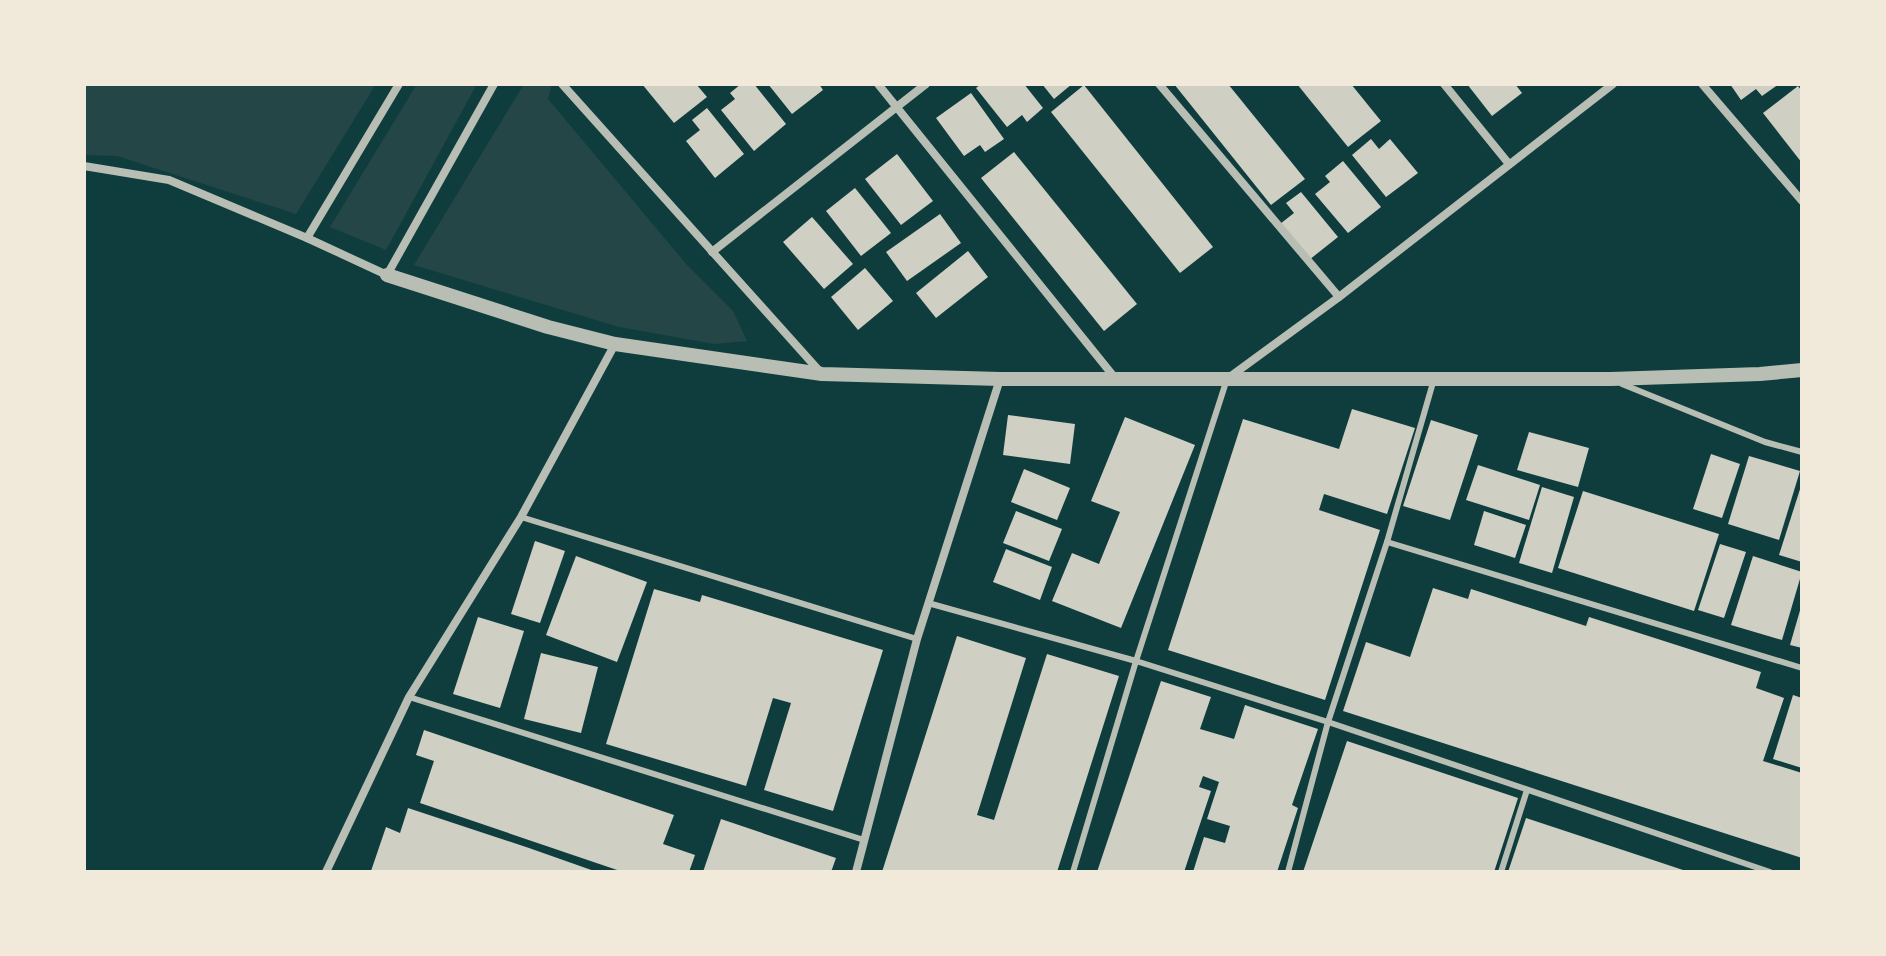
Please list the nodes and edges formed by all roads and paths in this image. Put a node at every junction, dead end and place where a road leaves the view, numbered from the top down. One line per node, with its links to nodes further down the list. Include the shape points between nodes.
1 (399, 84): 14 (street)
2 (494, 84): 16 (street)
3 (562, 84): 15 (street)
4 (878, 84): 10 (street)
5 (926, 84): 10 (street)
6 (1159, 84): 17 (street)
7 (1444, 84): 11 (street)
8 (1613, 84): 11 (street)
9 (1702, 84): 13 (street)
10 (896, 108): 15 (street); 21 (street)
11 (1509, 164): 17 (street)
12 (84, 166): 14 (street, via 169,180)
13 (1802, 201)
14 (307, 238): 16 (street)
15 (712, 252): 20 (street)
16 (387, 275): 18 (street)
17 (1339, 297): 23 (street)
18 (615, 344): 20 (street); 27 (street)
19 (1802, 370): 25 (street)
20 (822, 374): 22 (street)
21 (1115, 378): 22 (street); 23 (street)
22 (1000, 379): 29 (street)
23 (1227, 379): 24 (street); 31 (lane)
24 (1434, 379): 25 (street); 28 (lane)
25 (1611, 379): 26 (lane)
26 (1802, 452)
27 (521, 517): 30 (lane); 33 (street)
28 (1387, 542): 32 (lane); 34 (lane)
29 (928, 603): 30 (street); 31 (lane)
30 (917, 639): 36 (street)
31 (1136, 661): 34 (lane); 39 (lane)
32 (1802, 668)
33 (409, 697): 36 (lane); 37 (street)
34 (1328, 722): 35 (lane); 40 (lane)
35 (1527, 790): 41 (lane); 42 (lane)
36 (864, 840): 38 (street)
37 (326, 872)
38 (856, 872)
39 (1073, 872)
40 (1288, 872)
41 (1501, 872)
42 (1770, 872)

